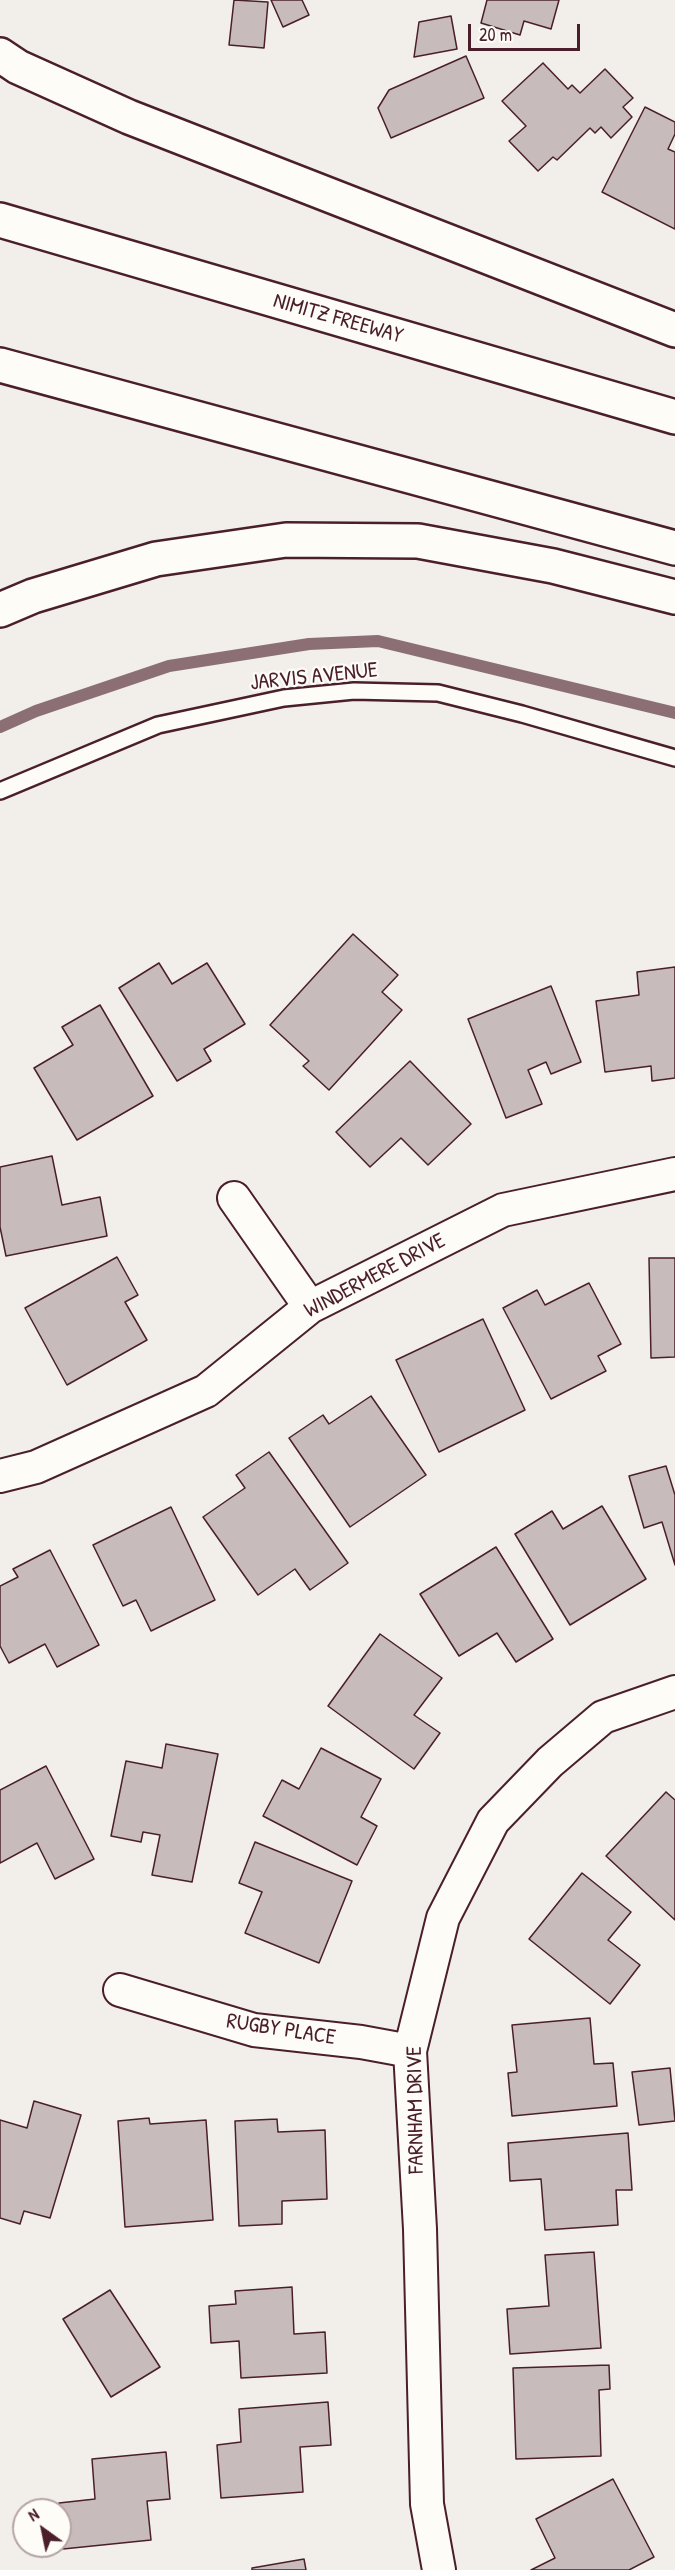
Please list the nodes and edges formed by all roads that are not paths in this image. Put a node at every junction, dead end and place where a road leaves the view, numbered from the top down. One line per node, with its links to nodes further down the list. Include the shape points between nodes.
1 (0, 55): 3 (highway, via 18,67 129,117)
2 (0, 220): 5 (highway, NIMITZ FREEWAY)
3 (675, 330)
4 (0, 365): 6 (highway)
5 (675, 417)
6 (675, 548)
7 (675, 597): 8 (highway, via 553,566 418,542 286,540 156,559 33,596)
8 (0, 610)
9 (675, 758): 10 (lane, JARVIS AVENUE, via 438,693 354,691 284,698 158,725)
10 (0, 791)
11 (675, 1174): 13 (street, WINDERMERE DRIVE, via 503,1210)
12 (234, 1198): 13 (street)
13 (310, 1307): 14 (street, WINDERMERE DRIVE, via 206,1391 36,1467)
14 (0, 1476)
15 (675, 1692): 17 (street, FARNHAM DRIVE, via 603,1717 550,1762 493,1821 443,1918)
16 (120, 1990): 17 (street, RUGBY PLACE, via 254,2030)
17 (410, 2051): 18 (street, FARNHAM DRIVE, via 420,2229 427,2504)
18 (439, 2570)

